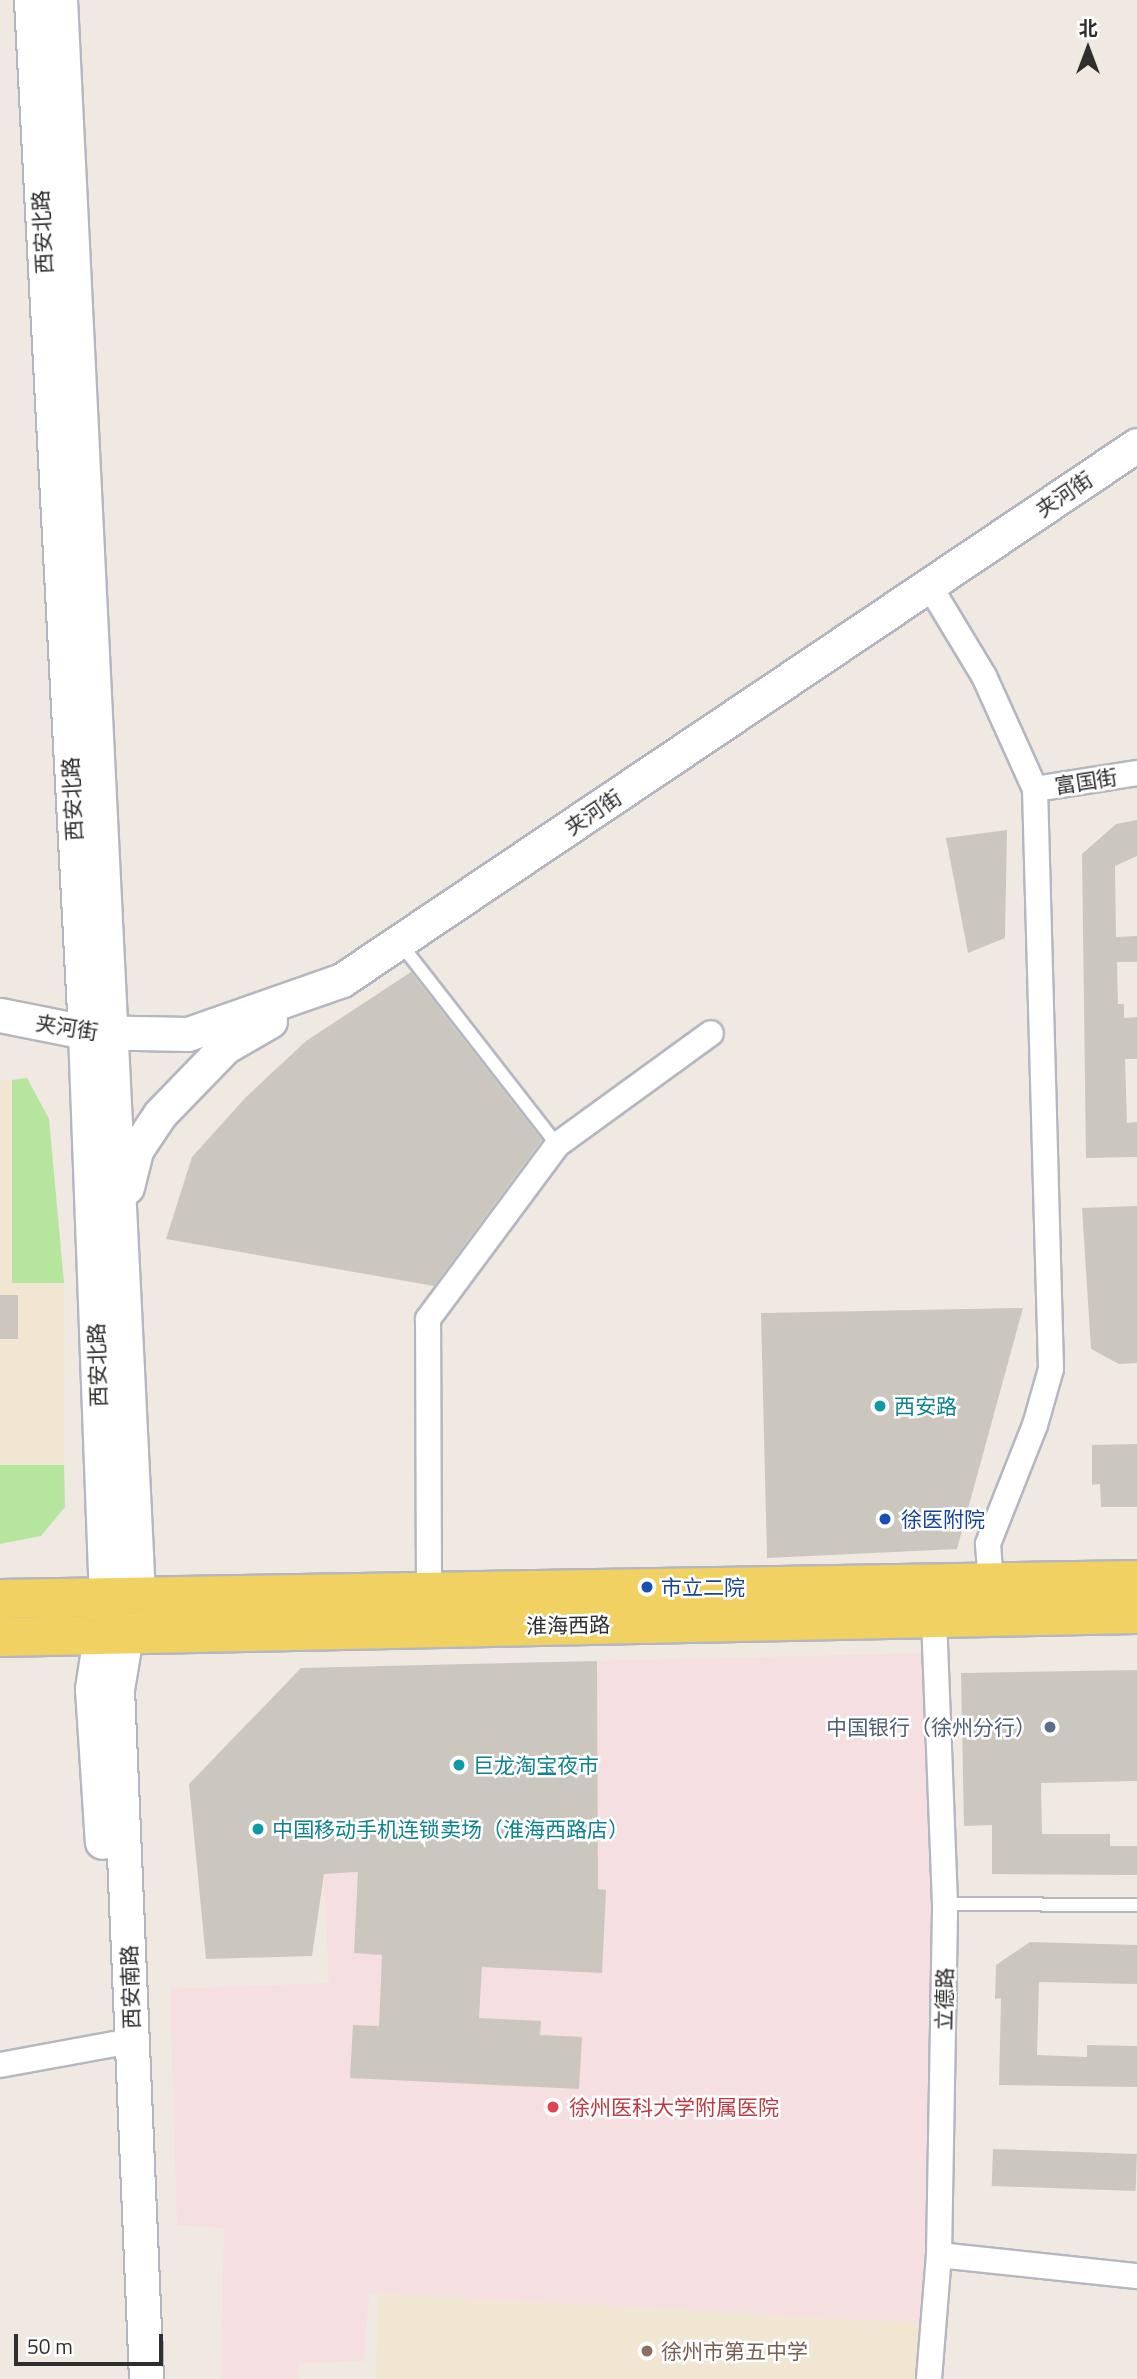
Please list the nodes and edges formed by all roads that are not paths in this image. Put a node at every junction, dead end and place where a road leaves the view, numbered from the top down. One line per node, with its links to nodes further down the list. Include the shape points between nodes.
1 (31, 0): 10 (main road, 西安北路)
2 (60, 0): 10 (main road, 西安北路)
3 (1137, 445): 4 (main road, 夹河街)
4 (929, 585): 6 (street, via 984,676); 7 (main road, 夹河街)
5 (1137, 773): 6 (street, 富国街)
6 (1035, 789): 15 (street, via 1051,1369 1035,1425 988,1544)
7 (400, 942): 8 (main road, 夹河街); 12 (lane)
8 (342, 980): 10 (main road, 夹河街, via 188,1034); 13 (main road, via 225,1047 160,1114 135,1150)
9 (0, 1015): 10 (main road, 夹河街)
10 (98, 1033): 13 (main road, 西安北路); 17 (main road, 西安北路)
11 (711, 1033): 12 (street)
12 (558, 1145): 16 (street, via 428,1318)
13 (120, 1216): 17 (main road, 西安北路)
14 (1137, 1580): 15 (main road, 淮海西路)
15 (991, 1584): 16 (main road, 淮海西路)
16 (429, 1591): 17 (main road, 淮海西路)
17 (122, 1597): 18 (main road, 淮海西路); 21 (main road, 西安南路)
18 (0, 1599)
19 (1137, 1614): 20 (main road, 淮海西路)
20 (934, 1618): 21 (main road, 淮海西路); 23 (street, 立德路)
21 (112, 1635): 22 (main road, 淮海西路); 25 (main road, 西安南路, via 92,1689); 30 (main road, 西安南路)
22 (0, 1637)
23 (946, 1904): 24 (lane); 27 (street, 立德路)
24 (1137, 1905)
25 (114, 2044): 26 (street); 29 (main road, 西安南路)
26 (0, 2064)
27 (939, 2255): 28 (street); 31 (street, 立德路)
28 (1137, 2276)
29 (126, 2379)
30 (146, 2379)
31 (929, 2379)

